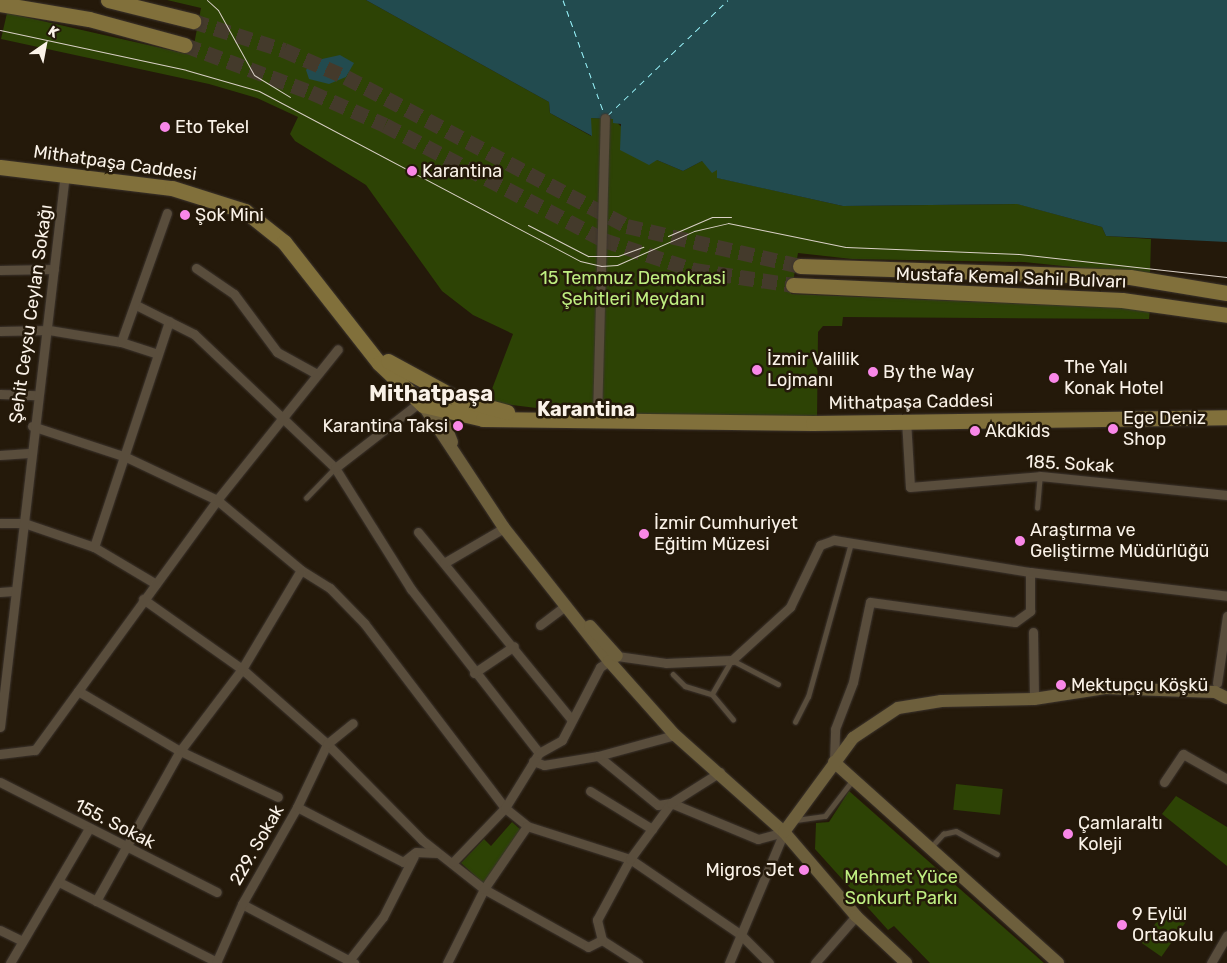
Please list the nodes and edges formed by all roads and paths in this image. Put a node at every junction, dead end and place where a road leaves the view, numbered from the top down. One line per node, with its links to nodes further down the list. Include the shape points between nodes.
1 (108, 0): 3 (main road)
2 (0, 4): 4 (main road, via 89,19)
3 (193, 21)
4 (185, 45)
5 (605, 118): 29 (street)
6 (0, 167): 7 (main road, Mithatpaşa Caddesi)
7 (65, 174): 11 (street, Şehit Ceysu Ceylan Sokağı); 26 (main road, Mithatpaşa Caddesi, via 172,188 225,202 266,225 382,356)
8 (167, 213): 15 (street)
9 (800, 266): 14 (main road, Mustafa Kemal Sahil Bulvarı, via 880,272 1092,274)
10 (196, 268): 23 (street, via 234,294 278,352)
11 (54, 269): 12 (street); 18 (street, Şehit Ceysu Ceylan Sokağı)
12 (0, 270)
13 (793, 285): 16 (main road, Mustafa Kemal Sahil Bulvarı, via 1122,300)
14 (1227, 293)
15 (136, 305): 17 (street); 20 (street)
16 (1227, 315)
17 (169, 321): 22 (street); 28 (street, via 194,334)
18 (49, 330): 19 (street); 20 (street); 25 (street, Şehit Ceysu Ceylan Sokağı)
19 (0, 331)
20 (122, 342): 22 (street)
21 (338, 349): 23 (street)
22 (157, 354): 34 (street)
23 (315, 373): 28 (street)
24 (0, 394): 25 (street)
25 (37, 395): 31 (street, Şehit Ceysu Ceylan Sokağı)
26 (427, 397): 29 (main road, Mithatpaşa Caddesi, via 484,419); 35 (street); 43 (street); 60 (street, via 453,444 509,524)
27 (1227, 417): 30 (main road, Mithatpaşa Caddesi)
28 (281, 418): 35 (street); 39 (street)
29 (597, 419): 30 (main road, Mithatpaşa Caddesi)
30 (906, 420): 36 (street, 185. Sokak, via 910,486)
31 (32, 426): 32 (street, Şehit Ceysu Ceylan Sokağı); 34 (street)
32 (29, 453): 33 (street); 42 (street, Şehit Ceysu Ceylan Sokağı)
33 (0, 455)
34 (126, 458): 39 (street); 46 (street)
35 (335, 468): 38 (lane); 63 (street, via 411,589)
36 (1040, 476): 37 (street, 185. Sokak); 40 (lane)
37 (1227, 494)
38 (306, 498)
39 (217, 500): 48 (street); 50 (street)
40 (1037, 508)
41 (0, 523): 42 (street)
42 (24, 523): 46 (street); 51 (street, Şehit Ceysu Ceylan Sokağı)
43 (504, 528): 47 (street); 55 (street)
44 (418, 532): 47 (street)
45 (851, 543): 49 (street); 61 (street, via 820,545 794,602 769,630); 73 (lane, via 808,698)
46 (94, 547): 50 (street)
47 (444, 563): 59 (street)
48 (301, 570): 62 (street); 93 (street, via 330,588 364,623)
49 (1030, 572): 53 (street); 83 (street, via 1030,611 1014,622 870,602 853,682 835,729)
50 (156, 584): 54 (street)
51 (13, 591): 52 (street); 75 (street, Şehit Ceysu Ceylan Sokağı)
52 (0, 592)
53 (1227, 596)
54 (143, 599): 62 (street); 67 (street)
55 (564, 607): 57 (street); 60 (street)
56 (1227, 616): 65 (street)
57 (540, 625)
58 (1033, 632): 70 (street)
59 (514, 646): 63 (street); 71 (street)
60 (612, 659): 61 (street, via 666,663); 71 (street, via 600,667); 76 (street)
61 (732, 660): 66 (lane); 68 (lane)
62 (242, 669): 77 (street); 78 (street)
63 (474, 673): 79 (street)
64 (673, 674): 68 (lane, via 685,686)
65 (1217, 683)
66 (778, 684)
67 (78, 691): 78 (street); 80 (street, via 35,750)
68 (712, 694): 72 (lane)
69 (1227, 698): 70 (street, via 1215,692 1105,688)
70 (1034, 699): 83 (street, via 941,701 898,708 868,725)
71 (571, 719): 79 (street, via 562,740)
72 (733, 720)
73 (795, 722)
74 (353, 724): 77 (street)
75 (0, 727)
76 (675, 735): 81 (street); 84 (street)
77 (327, 744): 92 (street, 229. Sokak); 99 (street)
78 (180, 751): 90 (street); 100 (street)
79 (539, 753): 82 (street)
80 (0, 754)
81 (598, 756): 82 (street, via 544,765); 91 (street, via 658,805)
82 (533, 761): 93 (street)
83 (834, 762): 86 (street); 94 (street)
84 (720, 772): 91 (street); 98 (street)
85 (1227, 779): 88 (street, via 1183,754)
86 (852, 781): 94 (lane, via 825,816); 101 (street)
87 (0, 782): 97 (street, 155. Sokak)
88 (1164, 782)
89 (590, 791): 96 (street)
90 (278, 797)
91 (671, 803): 96 (street); 98 (street, via 758,839)
92 (297, 807): 102 (street, via 403,862); 110 (street, 229. Sokak)
93 (505, 808): 95 (street); 105 (street)
94 (795, 820): 98 (street)
95 (527, 826): 104 (street); 107 (street)
96 (652, 829): 104 (street)
97 (88, 830): 100 (street, 155. Sokak); 106 (street)
98 (784, 832): 111 (street); 113 (street)
99 (422, 840): 102 (street); 105 (street)
100 (122, 847): 108 (street, 155. Sokak); 109 (street)
101 (929, 850): 103 (lane, via 943,834 956,830); 126 (street)
102 (416, 852): 105 (street, via 432,850); 118 (street, via 383,917)
103 (997, 854)
104 (630, 858): 113 (street); 116 (street, via 597,920)
105 (453, 862): 107 (street)
106 (59, 882): 109 (street); 115 (street)
107 (484, 889): 116 (street, via 588,947); 120 (street)
108 (217, 892)
109 (96, 901): 117 (street)
110 (242, 904): 117 (street, 229. Sokak); 118 (street)
111 (856, 916): 124 (street); 125 (street)
112 (0, 930): 115 (street)
113 (740, 934): 122 (street); 123 (street)
114 (1227, 935): 127 (street)
115 (23, 940): 119 (street)
116 (602, 940): 121 (street)
117 (216, 962)
118 (350, 962)
119 (10, 963)
120 (447, 963)
121 (638, 963)
122 (729, 963)
123 (769, 963)
124 (815, 963)
125 (906, 963)
126 (1058, 963)
127 (1211, 963)

